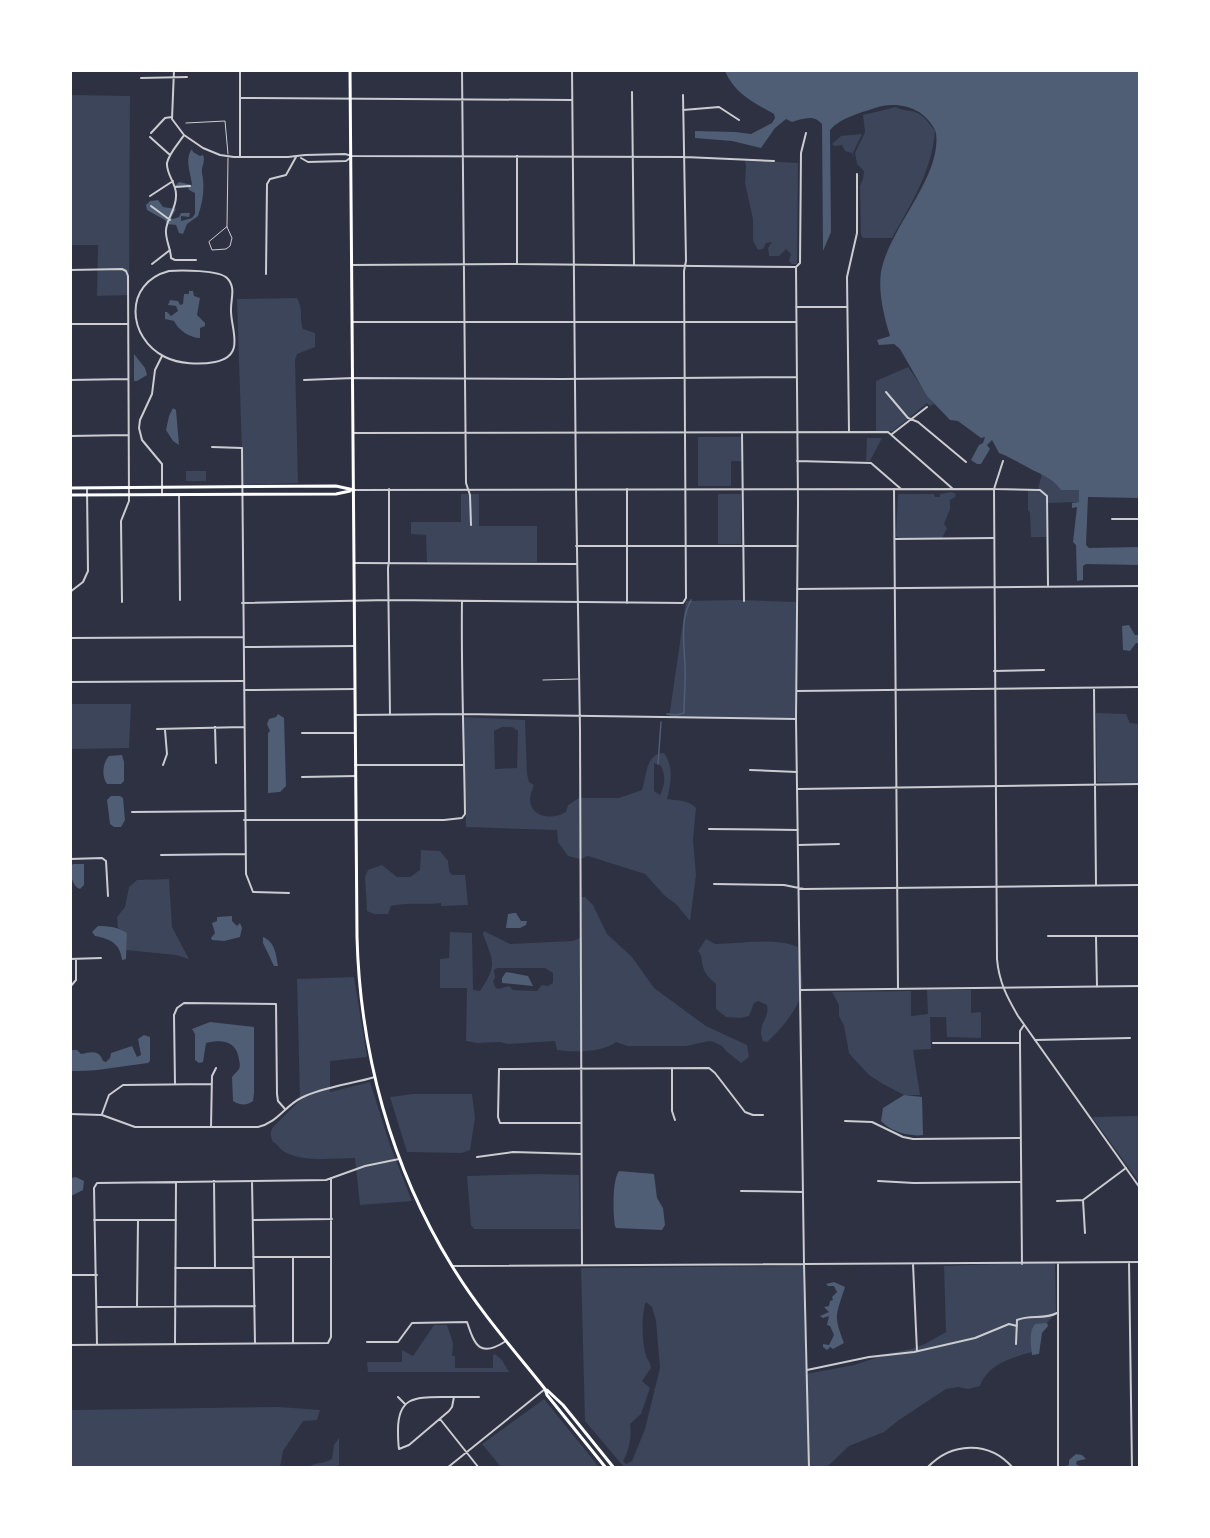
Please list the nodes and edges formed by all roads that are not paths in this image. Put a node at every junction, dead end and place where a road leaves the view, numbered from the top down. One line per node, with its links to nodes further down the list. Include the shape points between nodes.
1 (174, 70): 8 (street)
2 (240, 70): 11 (street)
3 (350, 70): 12 (main road)
4 (462, 70): 13 (street)
5 (572, 70): 14 (street)
6 (187, 77): 8 (street)
7 (141, 78): 8 (street)
8 (174, 78): 16 (street)
9 (632, 92): 29 (street)
10 (683, 95): 15 (street)
11 (240, 98): 12 (street); 27 (street)
12 (351, 99): 13 (street); 22 (main road)
13 (462, 99): 14 (street); 23 (street)
14 (572, 100): 25 (street)
15 (683, 110): 17 (street, via 719,106); 30 (street)
16 (172, 117): 20 (street); 21 (street, via 165,118 150,135)
17 (739, 120)
18 (186, 123): 26 (lane, via 225,121)
19 (806, 133): 49 (street, via 801,153 800,263)
20 (184, 135): 21 (street); 26 (street, via 203,148)
21 (170, 155): 33 (street, via 168,169)
22 (352, 156): 23 (street); 28 (street); 28 (street, via 339,162 308,162); 45 (main road)
23 (463, 156): 24 (street); 43 (street)
24 (517, 156): 25 (street); 44 (street)
25 (573, 156): 29 (street); 46 (street)
26 (228, 157): 27 (street); 39 (lane)
27 (240, 157): 28 (street)
28 (298, 157): 51 (street, via 286,175 270,179 266,185)
29 (633, 157): 30 (street); 47 (street)
30 (685, 157): 31 (street); 48 (street)
31 (774, 161)
32 (857, 174): 52 (street, via 857,232 848,269)
33 (173, 181): 35 (street); 36 (street)
34 (190, 186): 35 (street)
35 (175, 187): 38 (street)
36 (150, 196)
37 (151, 206): 38 (street)
38 (170, 220): 40 (street, via 166,233)
39 (227, 227): 39 (lane, via 209,242 212,250 230,246 232,238)
40 (170, 250): 41 (street, via 175,260); 42 (street)
41 (196, 260)
42 (152, 264)
43 (463, 264): 44 (street); 45 (street); 55 (street)
44 (517, 264): 46 (street)
45 (352, 265): 54 (main road)
46 (574, 265): 47 (street); 56 (street)
47 (634, 266): 48 (street)
48 (685, 266): 49 (street); 57 (street)
49 (796, 267): 53 (street)
50 (70, 270): 60 (street, via 125,270)
51 (266, 274)
52 (848, 307): 53 (street); 73 (street)
53 (796, 308): 58 (street)
54 (352, 322): 55 (street); 64 (main road)
55 (464, 322): 56 (street); 66 (street)
56 (574, 322): 57 (street); 67 (street)
57 (684, 322): 58 (street); 62 (street)
58 (796, 322): 63 (street)
59 (70, 324): 60 (street)
60 (128, 324): 65 (street)
61 (162, 356): 61 (street, via 145,338 137,322 136,302 142,287 155,276 174,271 225,276 233,289 230,310 236,337 232,351 209,363); 91 (street, via 139,428 143,442 162,464)
62 (684, 377): 63 (street); 67 (street); 79 (street)
63 (796, 377): 75 (street)
64 (352, 378): 66 (street); 69 (street); 76 (main road)
65 (128, 379): 68 (street); 81 (street)
66 (464, 379): 67 (street); 77 (street)
67 (575, 379): 78 (street)
68 (70, 380)
69 (304, 380)
70 (886, 392): 72 (street)
71 (927, 407): 72 (street)
72 (912, 418): 80 (street); 86 (street)
73 (849, 432): 75 (street); 80 (street)
74 (742, 433): 75 (street); 79 (street); 97 (street)
75 (797, 433): 84 (street)
76 (353, 434): 77 (street); 103 (main road)
77 (465, 434): 78 (street); 93 (street)
78 (576, 434): 79 (street); 94 (street)
79 (685, 434): 96 (street)
80 (892, 434): 101 (street)
81 (128, 435): 82 (street); 90 (street)
82 (70, 436)
83 (212, 447): 87 (street, via 242,448)
84 (797, 461): 98 (street); 100 (street, via 871,463)
85 (1003, 461): 102 (street)
86 (966, 462)
87 (242, 487): 91 (main road); 103 (main road, via 336,486); 109 (street)
88 (70, 488): 89 (main road)
89 (87, 488): 90 (main road); 105 (street)
90 (128, 488): 91 (main road); 106 (street)
91 (162, 488): 107 (street)
92 (389, 489): 93 (street); 103 (street); 121 (street)
93 (468, 489): 94 (street); 112 (street)
94 (576, 489): 95 (street); 116 (street)
95 (627, 489): 96 (street); 115 (street)
96 (685, 489): 97 (street); 117 (street)
97 (743, 489): 98 (street); 118 (street)
98 (798, 489): 99 (street); 119 (street)
99 (894, 489): 100 (street); 114 (street)
100 (901, 489): 101 (street)
101 (954, 489): 102 (street)
102 (994, 489): 113 (street); 123 (street, via 1040,490 1047,496)
103 (354, 490): 109 (main road, via 336,494); 120 (main road)
104 (70, 495): 105 (main road)
105 (87, 495): 106 (main road); 128 (street, via 88,571 83,582)
106 (129, 495): 107 (main road); 134 (street, via 121,521)
107 (162, 495): 108 (main road)
108 (179, 495): 109 (main road); 129 (street)
109 (242, 495): 136 (street)
110 (1112, 519): 111 (street)
111 (1140, 519)
112 (471, 525)
113 (994, 538): 114 (street); 125 (street)
114 (895, 539): 126 (street)
115 (627, 545): 116 (street); 117 (street); 137 (street)
116 (576, 546): 122 (street)
117 (686, 546): 118 (street); 137 (street, via 683,603)
118 (744, 546): 119 (street); 133 (street)
119 (798, 546): 127 (street)
120 (355, 563): 121 (street); 131 (main road)
121 (388, 564): 122 (street); 130 (street)
122 (577, 564): 135 (street)
123 (1048, 586): 124 (street); 125 (street)
124 (1140, 586)
125 (994, 587): 126 (street); 143 (street)
126 (895, 588): 127 (street); 152 (street)
127 (797, 589): 154 (street)
128 (70, 592)
129 (180, 600)
130 (389, 600): 131 (street); 132 (street); 157 (street)
131 (354, 601): 136 (street); 140 (main road)
132 (462, 601): 135 (street); 155 (street)
133 (744, 601)
134 (122, 602)
135 (577, 602): 137 (street); 144 (street)
136 (242, 603): 139 (street)
137 (627, 604)
138 (70, 638): 139 (street)
139 (243, 638): 141 (street)
140 (355, 646): 141 (street); 151 (main road)
141 (243, 647): 146 (street)
142 (1044, 670): 143 (street)
143 (994, 671): 149 (street)
144 (578, 679): 145 (lane); 158 (street)
145 (543, 680)
146 (243, 681): 147 (street); 153 (street)
147 (70, 682)
148 (1140, 687): 150 (street)
149 (995, 688): 150 (street); 152 (street); 176 (street)
150 (1094, 688): 175 (street)
151 (355, 689): 153 (street); 156 (main road)
152 (896, 689): 154 (street); 177 (street)
153 (243, 690): 161 (street)
154 (797, 691): 159 (street)
155 (462, 714): 157 (street); 158 (street); 169 (street)
156 (355, 715): 157 (street); 164 (main road)
157 (390, 715)
158 (579, 716): 159 (street); 216 (street)
159 (796, 719): 171 (street)
160 (215, 727): 161 (street); 163 (street); 166 (street)
161 (244, 727): 179 (street)
162 (157, 729): 163 (street)
163 (165, 730): 167 (street)
164 (355, 732): 165 (street); 168 (main road)
165 (302, 733)
166 (216, 763)
167 (163, 765)
168 (355, 765): 169 (street); 172 (main road)
169 (464, 765): 181 (street, via 464,816 459,819)
170 (750, 770): 171 (street)
171 (797, 772): 178 (street)
172 (356, 776): 173 (street); 181 (main road)
173 (302, 777)
174 (1140, 784): 175 (street)
175 (1095, 785): 176 (street); 191 (street)
176 (996, 786): 177 (street); 194 (street)
177 (897, 788): 178 (street); 195 (street)
178 (798, 789): 184 (street)
179 (244, 811): 180 (street); 182 (street)
180 (132, 812)
181 (356, 819): 182 (street); 218 (main road, via 358,967)
182 (244, 820): 187 (street)
183 (709, 829): 184 (street)
184 (798, 830): 186 (street)
185 (839, 844): 186 (street)
186 (798, 845): 193 (street)
187 (245, 854): 188 (street); 196 (street, via 246,874 253,892)
188 (161, 855)
189 (70, 859): 197 (street, via 106,861)
190 (714, 884): 193 (street)
191 (1096, 885): 192 (street); 194 (street)
192 (1140, 885)
193 (798, 886): 195 (street); 209 (street)
194 (996, 886): 195 (street); 207 (street, via 997,959)
195 (897, 887): 208 (street)
196 (290, 893)
197 (108, 896)
198 (1047, 936): 199 (street)
199 (1096, 936): 200 (street); 206 (street)
200 (1140, 936)
201 (101, 958): 203 (street)
202 (70, 959): 203 (street)
203 (76, 959): 205 (street, via 76,980)
204 (1140, 986): 206 (street)
205 (70, 987)
206 (1097, 987): 207 (street)
207 (1002, 988): 208 (street); 210 (street)
208 (898, 989): 209 (street)
209 (800, 990): 242 (street)
210 (1024, 1025): 212 (street); 214 (street)
211 (1130, 1038): 212 (street)
212 (1035, 1040): 233 (street)
213 (933, 1043): 214 (street)
214 (1020, 1043): 229 (street)
215 (216, 1068): 220 (street)
216 (581, 1068): 217 (street); 227 (street); 227 (street, via 504,1068 498,1074 500,1123)
217 (672, 1068): 224 (street, via 711,1069 745,1112); 225 (street)
218 (375, 1077): 221 (street, via 303,1097); 232 (main road)
219 (174, 1084): 220 (street); 221 (street, via 174,1015 178,1006 276,1004 277,1094); 223 (street, via 121,1086 107,1098)
220 (211, 1084): 228 (street)
221 (285, 1109): 228 (street, via 263,1126)
222 (70, 1114): 223 (street)
223 (102, 1115): 228 (street, via 135,1127)
224 (763, 1115)
225 (675, 1120)
226 (845, 1121): 229 (street, via 872,1122 913,1139)
227 (581, 1123): 230 (street)
228 (212, 1127)
229 (1020, 1138): 239 (street)
230 (581, 1154): 231 (street, via 513,1152); 260 (street)
231 (477, 1157)
232 (400, 1159): 234 (street); 261 (main road)
233 (1126, 1168): 240 (street); 243 (street)
234 (331, 1178): 237 (street); 245 (street)
235 (878, 1180): 239 (street)
236 (214, 1181): 237 (street); 238 (street); 263 (street)
237 (252, 1181): 249 (street)
238 (176, 1182): 246 (street, via 97,1183); 248 (street)
239 (1022, 1182): 259 (street)
240 (1140, 1188)
241 (741, 1191): 242 (street)
242 (803, 1192): 257 (street)
243 (1083, 1200): 244 (street); 250 (street)
244 (1057, 1201)
245 (332, 1219): 249 (street); 253 (street)
246 (94, 1220): 247 (street); 266 (street)
247 (138, 1220): 248 (street); 268 (street)
248 (177, 1220): 262 (street)
249 (253, 1220): 251 (street)
250 (1085, 1233)
251 (253, 1257): 252 (street); 264 (street)
252 (293, 1257): 253 (street); 275 (street)
253 (331, 1257): 275 (street, via 331,1340)
254 (1129, 1262): 255 (street); 256 (street); 298 (street)
255 (1140, 1262)
256 (1058, 1263): 259 (street); 271 (street)
257 (804, 1264): 258 (street); 260 (street); 282 (street)
258 (914, 1264): 259 (street); 281 (street)
259 (1023, 1264)
260 (582, 1265): 261 (street)
261 (452, 1266): 273 (main road)
262 (175, 1268): 263 (street); 269 (street)
263 (215, 1268): 264 (street)
264 (253, 1268): 270 (street)
265 (70, 1275): 266 (street)
266 (97, 1275): 267 (street)
267 (97, 1306): 268 (street); 280 (street)
268 (137, 1306): 269 (street)
269 (175, 1306): 270 (street); 276 (street)
270 (255, 1306): 277 (street)
271 (1059, 1313): 272 (street, via 1045,1318 1024,1317 1017,1320); 297 (street)
272 (1017, 1326): 278 (street); 281 (street, via 1009,1324 975,1338)
273 (506, 1340): 274 (street, via 495,1348 480,1348 475,1345 467,1322 412,1323 398,1342); 283 (main road)
274 (367, 1342)
275 (293, 1343): 277 (street)
276 (175, 1344): 277 (street); 280 (street)
277 (255, 1344)
278 (1016, 1344)
279 (70, 1345): 280 (street)
280 (97, 1345)
281 (917, 1351): 282 (street)
282 (806, 1370): 294 (street)
283 (545, 1389): 289 (street); 292 (main road); 293 (main road)
284 (398, 1397): 287 (street)
285 (454, 1397): 286 (street); 287 (street, via 418,1397); 288 (street, via 451,1410)
286 (479, 1397)
287 (405, 1404): 288 (street, via 398,1419 399,1449)
288 (440, 1419): 289 (street)
289 (467, 1452): 290 (street); 291 (street)
290 (447, 1467)
291 (479, 1467)
292 (606, 1467)
293 (614, 1467)
294 (809, 1467)
295 (927, 1467): 296 (street, via 950,1450 972,1447 991,1451)
296 (1013, 1467)
297 (1058, 1467)
298 (1132, 1467)

